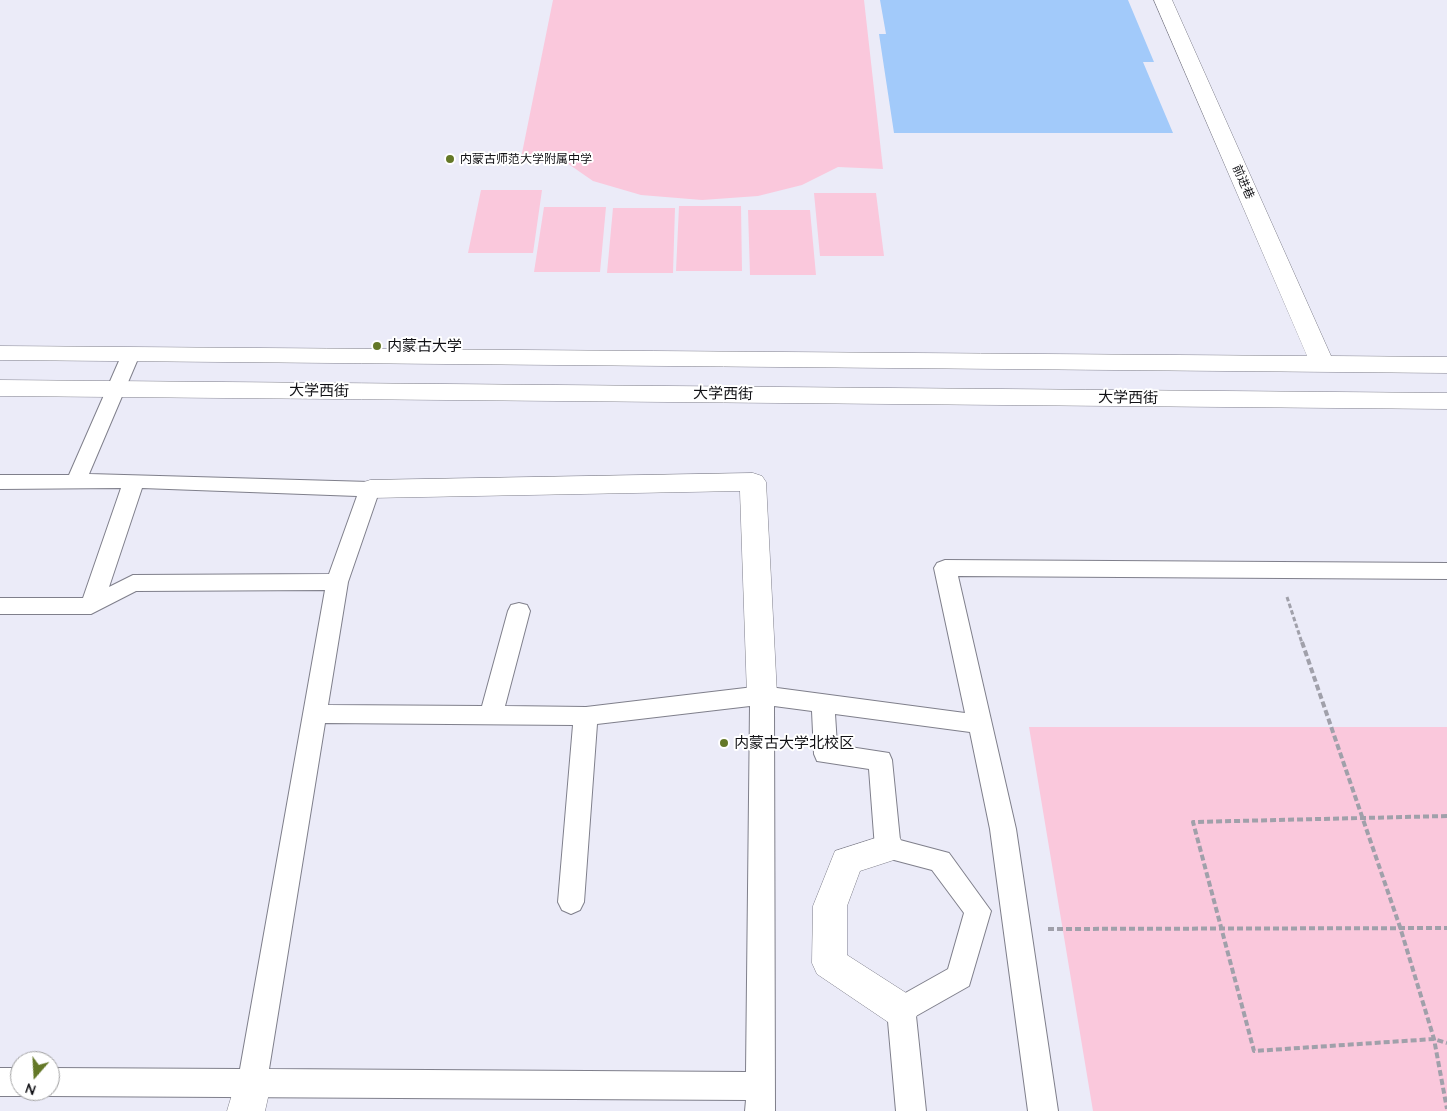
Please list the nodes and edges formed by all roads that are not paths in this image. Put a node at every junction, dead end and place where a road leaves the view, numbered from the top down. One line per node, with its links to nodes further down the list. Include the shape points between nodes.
1 (1163, 0): 4 (main road, 前进巷)
2 (0, 353): 3 (main road)
3 (131, 354): 4 (main road); 7 (lane)
4 (1322, 364): 5 (main road)
5 (1447, 366)
6 (0, 388): 7 (main road, 大学西街)
7 (116, 389): 8 (main road, 大学西街); 9 (lane)
8 (1447, 401)
9 (76, 481): 10 (lane); 11 (lane)
10 (134, 481): 12 (lane); 15 (lane)
11 (0, 483)
12 (370, 489): 14 (lane); 18 (main road, via 753,482)
13 (1447, 571): 23 (lane, via 945,568)
14 (337, 582): 15 (lane, via 133,583); 20 (lane)
15 (91, 606): 16 (lane)
16 (1, 608)
17 (519, 611): 21 (lane)
18 (762, 695): 19 (lane); 22 (lane); 29 (lane)
19 (823, 704): 23 (lane); 24 (lane, via 826,754 880,760)
20 (315, 714): 21 (lane); 28 (lane)
21 (492, 715): 22 (lane)
22 (586, 716): 25 (lane)
23 (980, 724): 31 (lane, via 1003,829)
24 (888, 848): 26 (main road, via 847,861 830,906 829,963); 26 (lane, via 940,861 978,911 959,977)
25 (571, 902)
26 (901, 1010): 30 (lane)
27 (60, 1083): 28 (lane)
28 (249, 1097): 29 (lane)
29 (760, 1098)
30 (912, 1111)
31 (1043, 1111)

